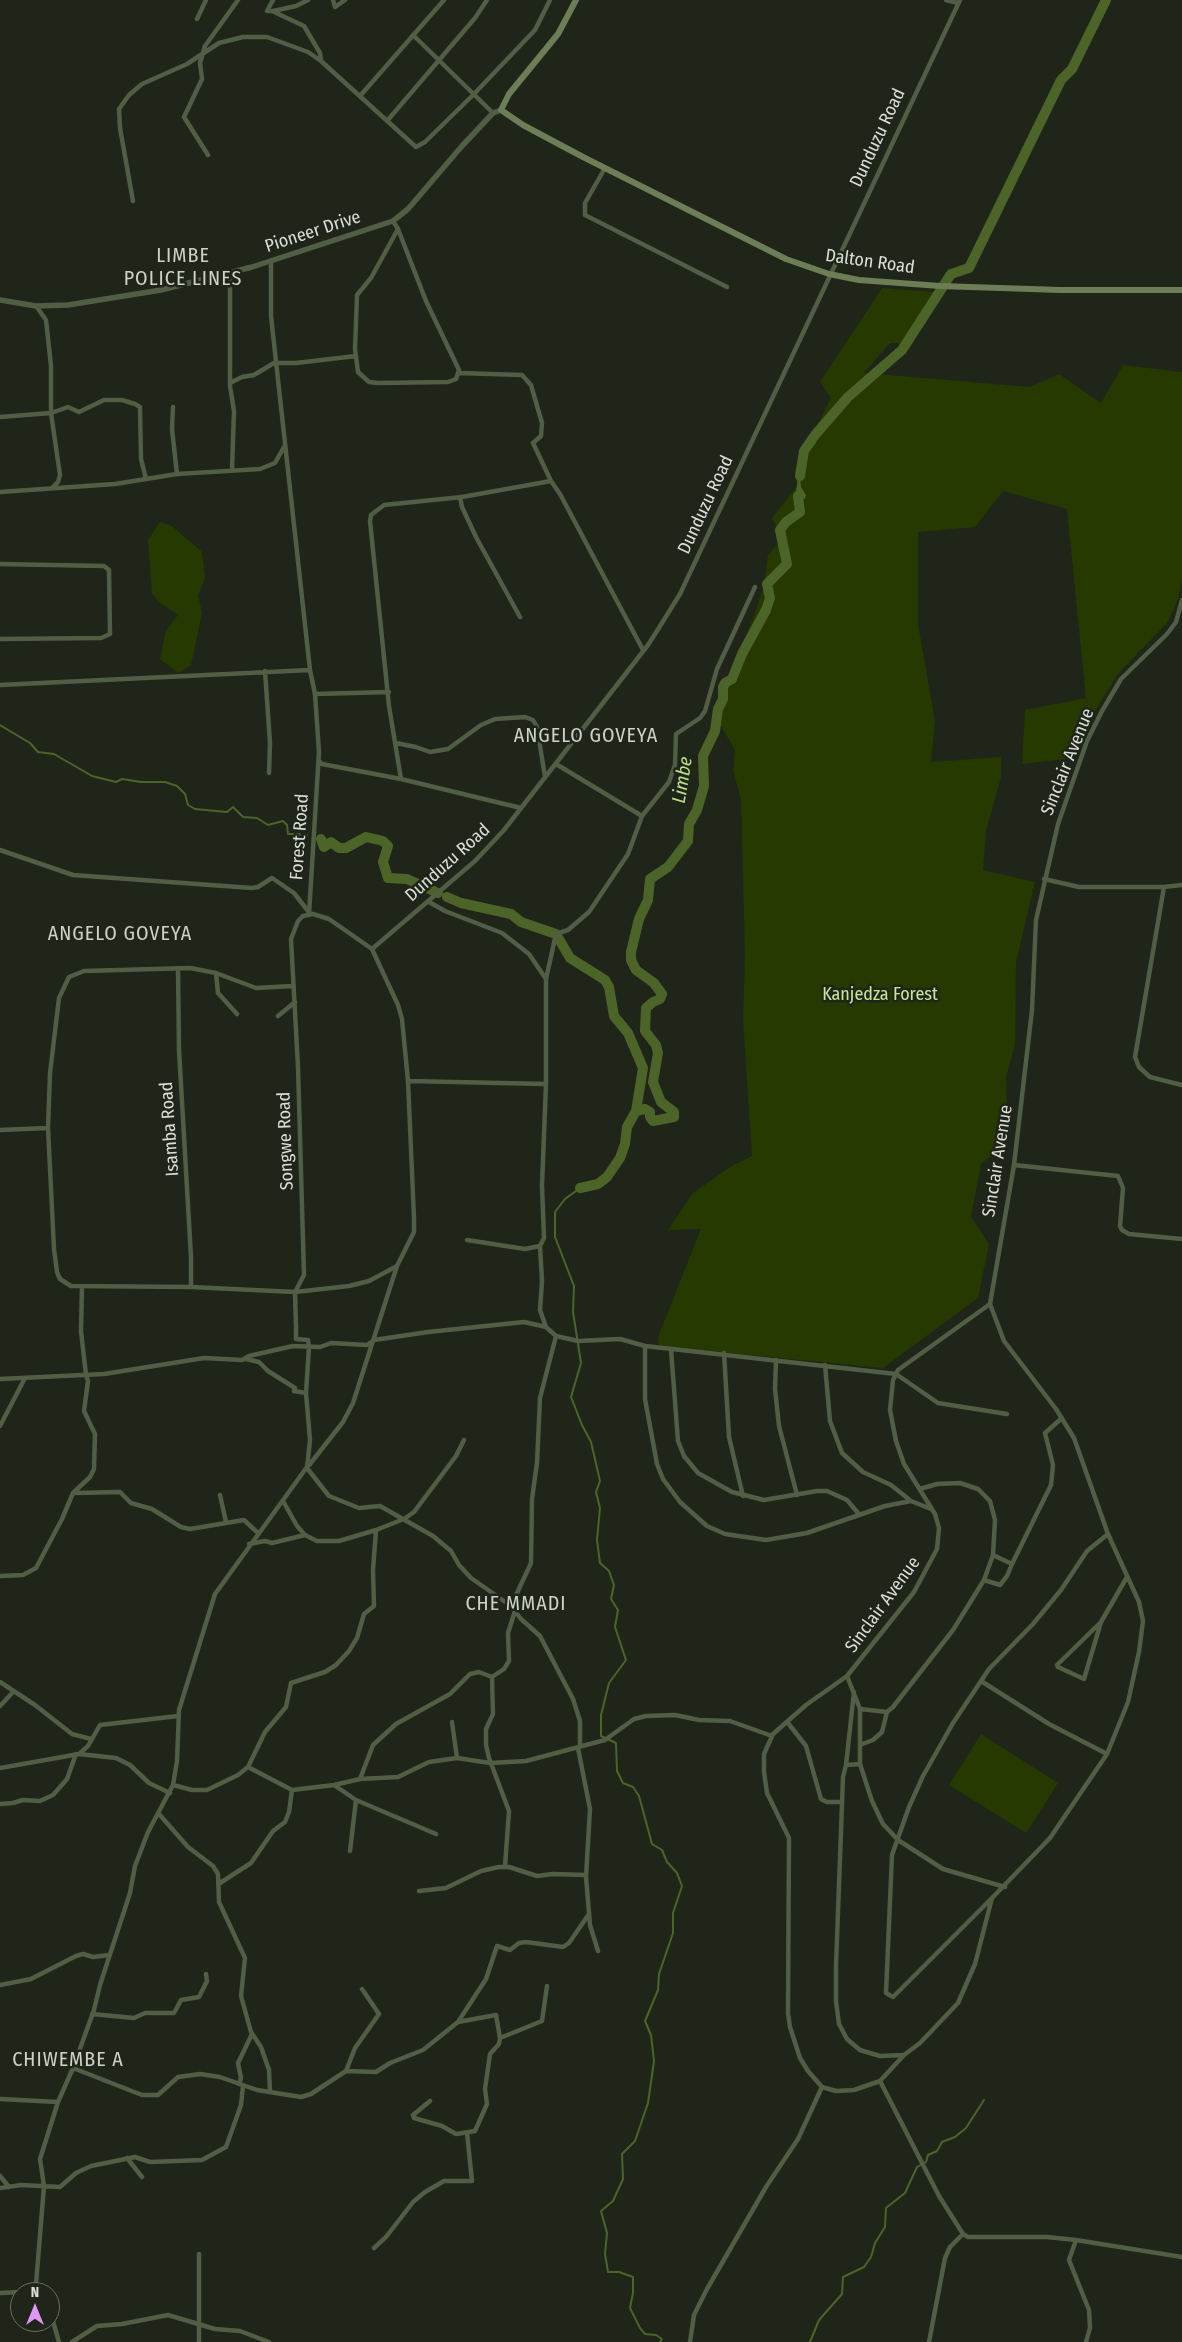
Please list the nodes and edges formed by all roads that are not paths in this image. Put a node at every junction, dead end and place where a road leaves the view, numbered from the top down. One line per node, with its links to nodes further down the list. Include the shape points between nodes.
1 (206, 0): 14 (street)
2 (238, 0): 16 (street)
3 (273, 0): 13 (street, via 267,11)
4 (308, 0): 13 (street)
5 (333, 0): 6 (street, via 335,7)
6 (344, 0)
7 (444, 0): 15 (street)
8 (487, 0): 18 (street)
9 (550, 0): 19 (street, via 535,30)
10 (576, 0): 21 (main road, via 558,34 509,94)
11 (946, 0): 12 (street)
12 (959, 2): 31 (street, Dunduzu Road)
13 (272, 11): 17 (street, via 304,26)
14 (197, 19)
15 (413, 35): 18 (street); 20 (street)
16 (202, 54): 17 (street, via 219,43 242,37 267,37 308,52); 24 (street, via 202,79 184,117); 26 (street, via 188,64 142,84 119,109)
17 (322, 61): 20 (street)
18 (438, 62): 19 (street); 23 (street)
19 (473, 95): 22 (street); 23 (street, via 416,147)
20 (360, 96): 23 (street)
21 (501, 110): 22 (street, Pioneer Drive); 25 (main road, Dalton Road)
22 (493, 113): 27 (street, Pioneer Drive, via 408,209)
23 (387, 121)
24 (208, 154)
25 (605, 168): 31 (main road, Dalton Road, via 786,259); 32 (street, via 585,202 585,216)
26 (133, 201)
27 (393, 221): 28 (street); 29 (street, Pioneer Drive)
28 (398, 229): 36 (street, via 358,295); 38 (street)
29 (271, 261): 30 (street, Pioneer Drive); 37 (street, Forest Road, via 271,316)
30 (230, 272): 35 (street, Pioneer Drive, via 95,302); 39 (street)
31 (829, 274): 33 (main road, Dalton Road, via 859,280 963,288); 56 (street, Dunduzu Road, via 680,594)
32 (727, 287)
33 (1182, 290)
34 (0, 300): 35 (street, Pioneer Drive)
35 (36, 306): 41 (street, via 46,320 51,366)
36 (356, 356): 37 (street); 38 (street, via 358,372 369,382 448,382 456,379)
37 (276, 365): 39 (street, via 274,363 254,375); 43 (street, Forest Road)
38 (459, 373): 47 (street, via 522,374 531,386 542,423 541,436 533,443)
39 (230, 383): 44 (street, via 234,411)
40 (173, 407): 45 (street, via 172,429)
41 (51, 413): 42 (street); 46 (street, via 68,407 80,412 104,400 122,400 139,406 141,459); 48 (street, via 60,475)
42 (0, 417)
43 (285, 446): 44 (street, via 275,463 267,467); 57 (street, Forest Road)
44 (232, 470): 45 (street)
45 (178, 474): 46 (street)
46 (146, 479): 48 (street)
47 (551, 481): 50 (street); 56 (street)
48 (52, 487): 49 (street)
49 (0, 492)
50 (460, 497): 54 (street, via 476,537); 60 (street, via 389,503 371,515 373,566)
51 (0, 564): 55 (street, via 104,566 108,570 110,634 101,638)
52 (754, 587): 69 (street, via 717,669 709,703 700,718 676,734 675,765 669,782)
53 (1182, 600): 71 (street, Sinclair Avenue, via 1172,628 1121,679 1091,734 1058,824)
54 (520, 617)
55 (0, 639)
56 (644, 650): 64 (street, Dunduzu Road)
57 (310, 670): 58 (street); 61 (street, Forest Road)
58 (265, 671): 59 (street); 65 (street, via 270,743)
59 (0, 685)
60 (388, 692): 61 (street); 62 (street)
61 (315, 694): 63 (street, Forest Road)
62 (396, 743): 66 (street, via 430,752 448,749 495,719 525,717 537,726); 67 (street)
63 (319, 761): 67 (street); 75 (street, Forest Road)
64 (556, 764): 66 (street, Dunduzu Road); 69 (street)
65 (268, 773)
66 (545, 777): 68 (street, Dunduzu Road)
67 (401, 779): 68 (street)
68 (521, 808): 74 (street, Dunduzu Road, via 475,861)
69 (642, 816): 79 (street, via 628,854 588,912 568,930 556,934)
70 (0, 850): 75 (street, via 81,876 252,888 272,878 298,897)
71 (1044, 879): 73 (street, via 1079,887); 89 (street, Sinclair Avenue, via 1036,920 1032,1010)
72 (1182, 885): 73 (street)
73 (1164, 887): 86 (street, via 1134,1057 1138,1067 1150,1077)
74 (429, 902): 76 (street, Dunduzu Road); 79 (street, via 502,933 529,954)
75 (309, 914): 76 (street, via 329,919); 80 (street, Songwe Road, via 298,921 291,938)
76 (372, 949): 84 (street, via 402,1019)
77 (178, 968): 78 (street); 87 (street, via 84,971 68,977 59,998 50,1073); 95 (street, Isamba Road)
78 (216, 973): 80 (street, via 256,988); 82 (street, via 218,993)
79 (546, 979): 85 (street)
80 (293, 986): 81 (street, Songwe Road)
81 (295, 1002): 83 (street); 96 (street, Songwe Road, via 304,1275)
82 (237, 1014)
83 (278, 1016)
84 (408, 1081): 85 (street); 93 (street, via 414,1232)
85 (546, 1084): 92 (street, via 542,1186 544,1238)
86 (1182, 1085)
87 (48, 1128): 88 (street); 94 (street, via 57,1272 64,1283)
88 (0, 1130)
89 (1014, 1165): 90 (street, via 1118,1176 1123,1188 1122,1230 1130,1234); 97 (street, Sinclair Avenue)
90 (1182, 1239)
91 (467, 1240): 92 (street, via 525,1249)
92 (540, 1246): 98 (street, via 540,1311)
93 (398, 1266): 96 (street, via 369,1282); 100 (street)
94 (82, 1286): 95 (street); 109 (street, via 81,1331)
95 (191, 1287): 96 (street)
96 (295, 1292): 102 (street, via 296,1339 308,1340)
97 (990, 1304): 108 (street); 114 (street, via 1004,1341)
98 (546, 1327): 99 (street); 100 (street, via 524,1322)
99 (556, 1336): 101 (street, via 578,1341 620,1339); 139 (street, via 540,1398 532,1498 532,1560)
100 (374, 1340): 102 (street, via 367,1345 331,1343); 117 (street, via 343,1422)
101 (645, 1346): 103 (street); 126 (street, via 646,1406 657,1464 663,1479 693,1516 725,1534 766,1540 807,1533)
102 (309, 1347): 105 (street, via 293,1346); 112 (street)
103 (671, 1349): 104 (street); 122 (street, via 677,1435 682,1452 699,1474)
104 (724, 1353): 106 (street); 122 (street, via 730,1437)
105 (242, 1360): 109 (street, via 204,1358); 112 (street, via 259,1362 295,1388 294,1391)
106 (776, 1360): 107 (street); 121 (street, via 779,1426)
107 (825, 1365): 108 (street); 124 (street, via 830,1421 842,1453 865,1474 891,1485)
108 (896, 1374): 113 (street, via 938,1403); 118 (street, Sinclair Avenue, via 890,1397 894,1433 903,1460)
109 (86, 1375): 110 (street); 119 (street, via 84,1411 95,1434 94,1469)
110 (25, 1378): 111 (street); 115 (street)
111 (0, 1380)
112 (306, 1393): 117 (street, via 310,1440)
113 (1007, 1414)
114 (1062, 1418): 131 (street, via 1083,1462); 135 (street, via 1045,1433 1053,1465 1051,1485)
115 (0, 1426)
116 (464, 1440): 127 (street, via 432,1490)
117 (308, 1466): 123 (street); 127 (street, via 329,1496 359,1508 380,1506)
118 (920, 1490): 125 (street, Sinclair Avenue); 134 (street, via 937,1484 960,1483 978,1489 990,1501 996,1520)
119 (73, 1493): 128 (street, via 120,1492 131,1503 152,1508 188,1529); 136 (street, via 36,1568 23,1575)
120 (220, 1495): 128 (street)
121 (797, 1495): 122 (street, via 767,1500); 126 (street, via 826,1491 847,1500)
122 (742, 1496)
123 (283, 1501): 130 (street); 132 (street)
124 (911, 1501): 125 (street); 126 (street)
125 (932, 1509): 142 (street, Sinclair Avenue, via 939,1534 933,1559 909,1598)
126 (858, 1513)
127 (404, 1519): 129 (street); 139 (street, via 438,1540 451,1551 471,1578)
128 (226, 1522): 130 (street, via 246,1521)
129 (376, 1530): 132 (street, via 326,1542); 164 (street, via 374,1606 364,1614 353,1646 325,1672 291,1683 287,1705 265,1732)
130 (258, 1533): 133 (street)
131 (1108, 1534): 137 (street); 144 (street, via 1087,1551 1038,1618 993,1663)
132 (305, 1535): 133 (street, via 272,1543)
133 (249, 1544): 151 (street, via 215,1594)
134 (992, 1555): 135 (street); 138 (street)
135 (1012, 1564): 138 (street, via 1000,1585)
136 (0, 1576)
137 (1127, 1577): 141 (street); 159 (street, via 1139,1602 1142,1633 1128,1702)
138 (984, 1580): 150 (street, via 935,1656)
139 (511, 1606): 140 (street)
140 (515, 1611): 143 (street, via 508,1635 508,1662 500,1674); 157 (street, via 540,1636 572,1699 580,1721)
141 (1102, 1622): 141 (street, via 1057,1665 1058,1667 1084,1679)
142 (847, 1676): 147 (street); 153 (street, Sinclair Avenue, via 806,1705)
143 (492, 1677): 161 (street, via 492,1714 486,1730); 166 (street, via 479,1672 470,1674 452,1693 396,1724 373,1745)
144 (981, 1681): 159 (street, via 1048,1724); 176 (street, via 922,1776)
145 (0, 1682): 146 (street)
146 (14, 1690): 148 (street); 155 (street, via 72,1734)
147 (854, 1692): 149 (street); 163 (street)
148 (0, 1706)
149 (860, 1709): 150 (street); 156 (street)
150 (887, 1712): 156 (street, via 882,1732)
151 (178, 1716): 155 (street, via 102,1724); 167 (street)
152 (452, 1722): 160 (street)
153 (788, 1723): 154 (street, Sinclair Avenue); 172 (street, via 806,1746 821,1799)
154 (772, 1736): 157 (street, via 733,1722 674,1715 635,1718 606,1740); 200 (street, via 764,1758 766,1789 789,1838 788,2020 802,2063)
155 (91, 1740): 158 (street)
156 (860, 1745): 162 (street)
157 (579, 1747): 161 (street, via 526,1761); 179 (street, via 590,1814)
158 (78, 1754): 165 (street); 170 (street, via 122,1760 149,1783); 173 (street, via 67,1780 53,1795 40,1801)
159 (1107, 1754): 181 (street, via 1050,1838)
160 (457, 1758): 161 (street); 166 (street, via 429,1762 398,1777)
161 (490, 1763): 178 (street, via 509,1811)
162 (860, 1764): 163 (street); 176 (street, via 877,1813)
163 (846, 1765): 172 (street)
164 (248, 1767): 167 (street, via 233,1779 207,1790); 169 (street)
165 (0, 1768)
166 (360, 1779): 168 (street)
167 (173, 1785): 170 (street)
168 (334, 1785): 169 (street); 171 (street)
169 (292, 1790): 180 (street, via 285,1822 273,1831 252,1863)
170 (170, 1793): 174 (street)
171 (356, 1800): 175 (street); 177 (street)
172 (841, 1802): 195 (street, via 836,1966 839,2026 847,2039 860,2050 880,2056)
173 (0, 1804)
174 (159, 1814): 180 (street, via 188,1847 213,1866); 186 (street, via 135,1866 130,1893)
175 (436, 1834)
176 (898, 1840): 181 (street, via 947,1871); 183 (street, via 892,1855 889,1900 885,1992 890,1997)
177 (350, 1851)
178 (505, 1866): 179 (street, via 536,1876); 182 (street, via 486,1870 446,1888)
179 (586, 1876): 184 (street)
180 (220, 1883): 193 (street, via 219,1902 245,1958 241,1996)
181 (1005, 1887): 183 (street)
182 (419, 1891)
183 (992, 1898): 195 (street, via 974,1964 958,2003 920,2044)
184 (589, 1914): 185 (street); 192 (street, via 563,1947 526,1942 510,1950 497,1946 486,1979)
185 (598, 1951)
186 (109, 1955): 188 (street, via 94,1957 83,1954 31,1979); 191 (street)
187 (206, 1974): 191 (street, via 207,1981 199,1997 180,2000 174,2013 144,2013 134,2018)
188 (0, 1985)
189 (547, 1986): 194 (street, via 542,2021)
190 (362, 1989): 197 (street, via 379,2014 355,2048)
191 (92, 2014): 196 (street)
192 (458, 2022): 194 (street, via 496,2015); 197 (street, via 424,2049 386,2064 376,2072)
193 (252, 2034): 199 (street, via 238,2064); 201 (street, via 261,2047 269,2070)
194 (500, 2038): 205 (street, via 488,2059 486,2111 475,2131)
195 (904, 2055): 198 (street)
196 (74, 2068): 199 (street, via 142,2095 158,2095 173,2080 184,2075 210,2075); 204 (street)
197 (346, 2071): 201 (street, via 304,2096)
198 (880, 2080): 200 (street, via 849,2092); 212 (street)
199 (241, 2085): 201 (street); 206 (street, via 241,2105 223,2150 198,2161 150,2162 138,2157)
200 (822, 2087): 222 (street, via 798,2139 706,2289 694,2315)
201 (270, 2091)
202 (0, 2099): 204 (street)
203 (430, 2101): 205 (street, via 413,2115 414,2118 456,2134)
204 (58, 2102): 209 (street, via 40,2160)
205 (467, 2133): 214 (street, via 472,2181 444,2181 425,2192)
206 (128, 2158): 208 (street); 209 (street, via 91,2166 76,2173 60,2187)
207 (0, 2176): 210 (street)
208 (142, 2177)
209 (44, 2186): 210 (street); 217 (street)
210 (9, 2187): 211 (street)
211 (0, 2188)
212 (963, 2234): 213 (street, via 968,2237); 223 (street, via 950,2247 945,2258)
213 (1076, 2240): 216 (street); 224 (street, via 1069,2260 1090,2315)
214 (374, 2248)
215 (199, 2254): 218 (street)
216 (1182, 2257)
217 (36, 2282)
218 (200, 2325): 219 (street, via 177,2316 158,2315 97,2326); 220 (street); 221 (street, via 236,2330)
219 (72, 2342)
220 (199, 2342)
221 (269, 2342)
222 (690, 2342)
223 (929, 2342)
224 (1086, 2342)

